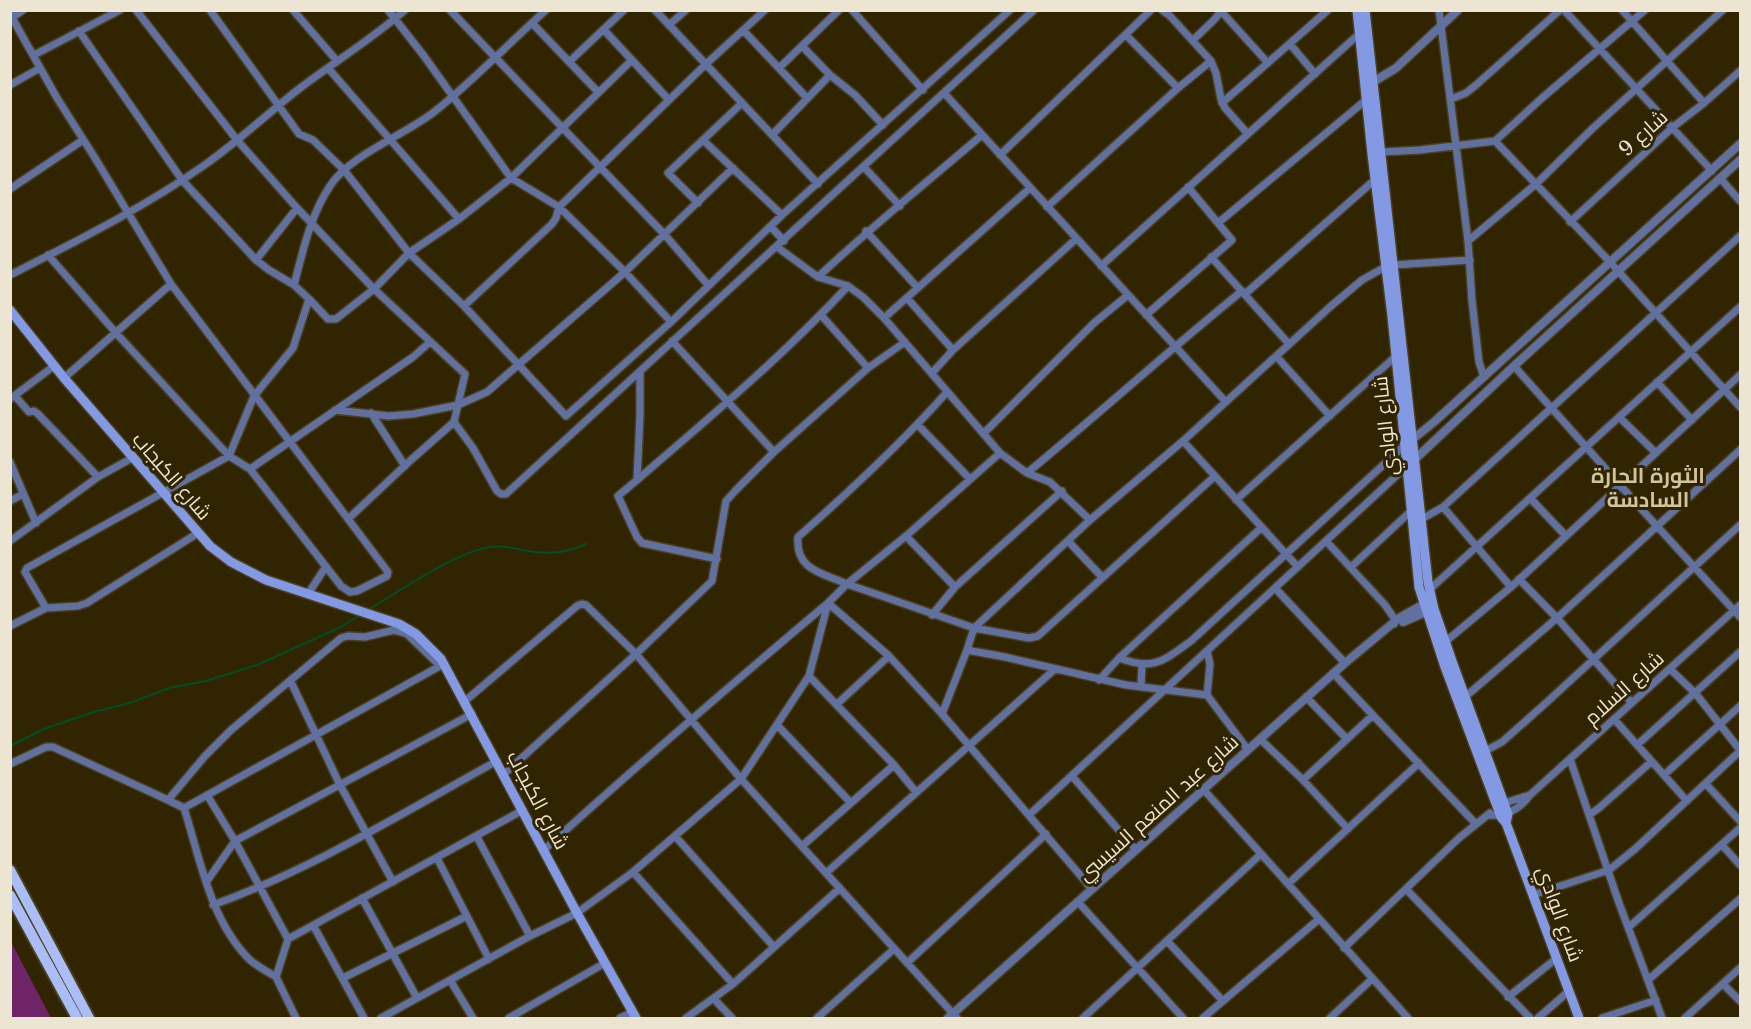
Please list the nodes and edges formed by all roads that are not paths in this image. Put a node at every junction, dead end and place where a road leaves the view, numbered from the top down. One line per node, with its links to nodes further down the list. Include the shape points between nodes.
1 (22, 10): 30 (street)
2 (120, 10): 38 (street)
3 (136, 10): 85 (street)
4 (210, 10): 77 (street)
5 (293, 10): 49 (street)
6 (388, 10): 31 (street)
7 (405, 10): 31 (street)
8 (546, 10): 33 (street)
9 (624, 10): 36 (street)
10 (655, 10): 34 (street)
11 (686, 10): 34 (street)
12 (765, 10): 37 (street)
13 (839, 10): 43 (street)
14 (852, 10): 66 (street)
15 (1010, 10): 60 (street)
16 (1034, 10): 63 (street)
17 (1151, 10): 40 (street)
18 (1162, 10): 41 (street)
19 (1328, 10): 42 (street)
20 (1358, 10): 39 (main road, شارع الوادي)
21 (1365, 10): 61 (main road, شارع الوادي)
22 (1439, 10): 35 (street)
23 (1458, 10): 35 (street)
24 (1562, 10): 44 (street); 71 (street, via 1476,85)
25 (1622, 10): 32 (street)
26 (1645, 10): 32 (street)
27 (1723, 10): 48 (street)
28 (1221, 11): 41 (street); 52 (street)
29 (455, 12): 46 (street)
30 (11, 16): 45 (street)
31 (395, 19): 49 (street); 69 (street)
32 (1633, 22): 44 (street); 48 (street)
33 (532, 23): 46 (street); 51 (street)
34 (669, 25): 53 (street)
35 (1441, 27): 61 (street, via 1389,74); 71 (street)
36 (604, 30): 47 (street); 51 (street)
37 (743, 30): 53 (street); 56 (street)
38 (80, 31): 45 (street); 102 (street)
39 (1359, 34): 58 (street); 73 (main road, شارع الوادي)
40 (1126, 35): 64 (street); 92 (street)
41 (1193, 40): 50 (street)
42 (1290, 44): 52 (street); 58 (street)
43 (802, 46): 56 (street); 59 (street)
44 (1599, 49): 65 (street); 88 (street)
45 (34, 56): 54 (street)
46 (494, 57): 69 (street); 79 (street)
47 (632, 60): 67 (street); 72 (street)
48 (1667, 60): 65 (street); 76 (street)
49 (337, 61): 55 (street)
50 (1211, 61): 64 (street); 75 (street)
51 (569, 62): 67 (street)
52 (1268, 63): 75 (street)
53 (706, 64): 72 (street); 74 (street)
54 (40, 68): 62 (street); 84 (street)
55 (328, 68): 77 (street); 86 (street)
56 (779, 68): 70 (street)
57 (1740, 71): 76 (street, شارع 9)
58 (1315, 74): 81 (street)
59 (830, 75): 70 (street); 78 (street)
60 (938, 76): 63 (street); 66 (street)
61 (1373, 82): 91 (main road, شارع الوادي)
62 (10, 85)
63 (950, 87): 68 (street)
64 (1178, 88): 112 (street)
65 (1636, 89): 80 (street); 104 (street)
66 (923, 90): 78 (street)
67 (598, 92): 79 (street)
68 (945, 94): 83 (street); 95 (street)
69 (452, 96): 86 (street, via 418,124); 99 (street)
70 (807, 98): 82 (street)
71 (1451, 99): 90 (street)
72 (669, 100): 94 (street)
73 (1366, 100): 101 (main road, شارع الوادي); 119 (street)
74 (742, 103): 82 (street); 87 (street)
75 (1222, 103): 81 (street)
76 (1704, 103): 80 (street, شارع 9)
77 (279, 105): 85 (street); 97 (street, via 299,134 313,140)
78 (883, 125): 103 (street)
79 (561, 127): 94 (street); 99 (street)
80 (1673, 127): 98 (street); 117 (street, شارع 9)
81 (1248, 134): 105 (street)
82 (772, 135): 103 (street)
83 (982, 135): 92 (street); 110 (street)
84 (83, 140): 107 (street); 114 (street)
85 (237, 140): 102 (street); 113 (street)
86 (390, 140): 97 (street); 116 (street)
87 (704, 141): 96 (street); 109 (street, via 669,173)
88 (1495, 141): 90 (street); 104 (street)
89 (1740, 144): 98 (street)
90 (1457, 146): 91 (street); 126 (street)
91 (1381, 152): 101 (main road, شارع الوادي)
92 (1000, 155): 106 (street)
93 (1740, 159): 100 (street)
94 (599, 167): 111 (street); 122 (street)
95 (864, 167): 110 (street); 125 (street)
96 (733, 168): 109 (street); 115 (street)
97 (344, 170): 118 (street, via 330,185); 128 (street)
98 (1712, 171): 133 (street)
99 (511, 178): 111 (street); 116 (street)
100 (1720, 178): 108 (street); 136 (street)
101 (1379, 179): 135 (main road, شارع الوادي); 146 (street)
102 (182, 180): 114 (street); 131 (street)
103 (818, 184): 115 (street)
104 (1536, 184): 117 (street); 126 (street)
105 (1188, 187): 119 (street); 134 (street)
106 (1030, 188): 112 (street); 144 (street)
107 (10, 189)
108 (1740, 201)
109 (698, 204): 122 (street)
110 (900, 206): 121 (street)
111 (559, 207): 137 (street); 150 (street, via 552,224)
112 (1047, 207): 123 (street)
113 (297, 208): 118 (street); 131 (street)
114 (126, 213): 129 (street); 140 (street)
115 (782, 215): 120 (street)
116 (459, 219): 128 (street)
117 (1570, 222): 133 (street)
118 (310, 223): 141 (street); 145 (street)
119 (1218, 223): 130 (street, via 1232,240)
120 (771, 227): 125 (street); 142 (street)
121 (866, 231): 139 (street); 144 (street)
122 (665, 236): 137 (street); 142 (street)
123 (1076, 239): 134 (street); 164 (street)
124 (1739, 240): 153 (street)
125 (784, 241): 127 (street)
126 (1468, 241): 132 (street)
127 (777, 247): 139 (street); 159 (street)
128 (410, 253): 145 (street); 150 (street)
129 (48, 255): 138 (street); 158 (street)
130 (1211, 257): 146 (street); 155 (street)
131 (256, 260): 141 (street)
132 (1470, 260): 135 (street); 175 (street, via 1479,362)
133 (1610, 262): 136 (street); 175 (street)
134 (1101, 266): 147 (street)
135 (1389, 266): 162 (street, via 1362,280); 167 (main road, شارع الوادي); 197 (main road, شارع الوادي)
136 (1618, 271): 153 (street); 170 (street)
137 (625, 272): 157 (street); 169 (street)
138 (10, 274)
139 (818, 277): 143 (street)
140 (171, 284): 158 (street); 180 (street)
141 (294, 285): 149 (street)
142 (708, 285): 157 (street)
143 (848, 286): 154 (street); 156 (street)
144 (918, 288): 148 (street)
145 (374, 289): 149 (street, via 332,320); 160 (street)
146 (1244, 292): 162 (street); 163 (street)
147 (1128, 295): 155 (street); 194 (street, via 1094,323)
148 (907, 298): 156 (street); 164 (street)
149 (309, 299): 180 (street, via 293,348)
150 (464, 306): 169 (street)
151 (1740, 307): 165 (street)
152 (10, 310): 168 (main road, شارع الكبجاب)
153 (1656, 312): 165 (street); 186 (street)
154 (821, 315): 171 (street); 182 (street)
155 (1146, 315): 163 (street)
156 (884, 318): 161 (street)
157 (671, 322): 169 (street, via 566,416)
158 (116, 333): 176 (street); 203 (street)
159 (672, 341): 172 (street); 182 (street)
160 (430, 342): 184 (street, via 465,374); 187 (street)
161 (905, 342): 171 (street); 173 (street)
162 (1289, 344): 166 (street)
163 (1174, 345): 183 (street); 209 (street)
164 (953, 350): 173 (street)
165 (1690, 351): 177 (street); 178 (street)
166 (1276, 356): 183 (street); 189 (street)
167 (1396, 356): 189 (street); 197 (main road, شارع الوادي)
168 (54, 366): 176 (main road, شارع الكبجاب); 181 (street)
169 (518, 366): 184 (street, via 487,392)
170 (1514, 366): 186 (street); 206 (street)
171 (868, 368): 200 (street)
172 (640, 372): 192 (street, via 506,494 497,491); 213 (street)
173 (932, 373): 179 (street)
174 (1740, 375): 178 (street)
175 (1484, 377): 197 (street)
176 (63, 378): 204 (main road, شارع الكبجاب)
177 (1657, 382): 190 (street); 191 (street)
178 (1725, 389): 185 (street); 191 (street)
179 (947, 392): 193 (street); 194 (street)
180 (254, 396): 196 (street); 203 (street)
181 (13, 397): 211 (street, via 29,412 34,411)
182 (729, 400): 200 (street); 213 (street)
183 (1225, 401): 195 (street)
184 (458, 405): 188 (street, via 389,416); 192 (street)
185 (1740, 406)
186 (1550, 408): 198 (street); 221 (street)
187 (335, 410): 188 (street); 196 (street)
188 (371, 413): 207 (street)
189 (1330, 416): 219 (street)
190 (1619, 417): 198 (street); 202 (street)
191 (1692, 420): 202 (street)
192 (454, 422): 207 (street)
193 (918, 425): 212 (street); 245 (street, via 798,537 800,560)
194 (984, 433): 201 (street)
195 (1183, 441): 210 (street); 224 (street)
196 (289, 442): 208 (street); 223 (street)
197 (1408, 443): 206 (main road, شارع الوادي); 237 (street)
198 (1587, 447): 214 (street); 218 (street)
199 (1740, 450): 227 (street)
200 (774, 452): 238 (street, via 726,501)
201 (1000, 453): 209 (street); 212 (street)
202 (1656, 453): 214 (street)
203 (229, 456): 208 (street); 216 (street)
204 (132, 458): 211 (street); 216 (main road, شارع الكبجاب)
205 (10, 462): 217 (street)
206 (1410, 463): 222 (main road, شارع الوادي); 225 (main road, شارع الوادي); 235 (street)
207 (405, 466): 223 (street)
208 (250, 469): 242 (street)
209 (1028, 473): 215 (street)
210 (1215, 476): 219 (street); 243 (street)
211 (98, 477): 226 (street)
212 (970, 479): 231 (street)
213 (637, 480): 238 (street, via 618,496 638,541)
214 (1621, 485): 227 (street); 232 (street)
215 (1062, 491): 224 (street); 247 (street)
216 (163, 493): 230 (main road, شارع الكبجاب); 254 (street, via 27,568 26,577)
217 (23, 494): 220 (street); 226 (street)
218 (1531, 499): 232 (street); 236 (street)
219 (1236, 500): 229 (street)
220 (10, 501)
221 (1443, 507): 225 (street); 236 (street)
222 (1411, 511): 241 (street); 255 (main road, شارع الوادي)
223 (348, 519): 242 (street, via 388,574 350,592)
224 (1090, 520): 234 (street)
225 (1420, 520): 249 (main road, شارع الوادي)
226 (36, 523): 233 (street)
227 (1658, 525): 239 (street); 259 (street)
228 (1740, 525): 239 (street)
229 (1261, 528): 237 (street); 269 (street)
230 (198, 533): 250 (main road, شارع الكبجاب, via 249,572); 254 (street, via 87,603)
231 (906, 536): 245 (street); 247 (street)
232 (1565, 536): 244 (street)
233 (10, 541)
234 (1068, 541): 243 (street); 262 (street)
235 (1326, 541): 240 (street); 241 (street)
236 (1476, 548): 246 (street); 249 (street)
237 (1287, 554): 240 (street); 251 (street)
238 (717, 560): 267 (street, via 712,581)
239 (1695, 566): 253 (street); 270 (street)
240 (1298, 567): 248 (street)
241 (1351, 567): 260 (street, via 1385,605)
242 (325, 568): 250 (street)
243 (1102, 577): 262 (street, via 1038,636 1029,638)
244 (1519, 579): 246 (street); 259 (street)
245 (847, 584): 252 (street); 257 (street)
246 (1511, 586): 263 (street)
247 (955, 587): 257 (street)
248 (1275, 588): 256 (street); 271 (street)
249 (1429, 590): 263 (main road, شارع الوادي)
250 (308, 594): 273 (main road, شارع الكبجاب, via 387,620 416,634)
251 (1237, 601): 256 (street); 272 (street, via 1167,658)
252 (828, 603): 268 (street); 277 (street); 294 (street)
253 (1737, 607): 258 (street); 275 (street, شارع السلام)
254 (46, 608): 261 (street)
255 (1425, 608): 260 (street, شارع عبد المنعم السيسي, via 1407,613); 325 (main road, شارع الوادي)
256 (1248, 613): 265 (street)
257 (932, 615): 262 (street)
258 (1740, 616)
259 (1557, 618): 270 (street); 285 (street)
260 (1394, 624): 271 (street, شارع عبد المنعم السيسي)
261 (10, 626)
262 (974, 628): 264 (street)
263 (1445, 642): 285 (main road, شارع الوادي)
264 (967, 650): 274 (street); 291 (street)
265 (1207, 651): 281 (street); 283 (street)
266 (1740, 652): 282 (street)
267 (636, 654): 286 (street, via 582,604); 294 (street); 311 (street)
268 (889, 656): 288 (street); 291 (street)
269 (1119, 658): 272 (street); 278 (street)
270 (1592, 660): 287 (street); 304 (street, via 1508,737)
271 (1345, 663): 276 (street, شارع عبد المنعم السيسي)
272 (1142, 664): 280 (street)
273 (443, 666): 279 (street, via 407,634 394,630 341,638); 286 (main road, شارع الكبجاب); 297 (street)
274 (1055, 669): 278 (street); 300 (street)
275 (1670, 669): 282 (street); 287 (street, شارع السلام)
276 (1334, 673): 284 (street, شارع عبد المنعم السيسي); 292 (street)
277 (809, 676): 288 (street); 296 (street)
278 (1099, 680): 280 (street)
279 (291, 682): 297 (street); 322 (street, via 231,730)
280 (1141, 687): 281 (street)
281 (1164, 690): 283 (street); 313 (street)
282 (1696, 694): 295 (street); 301 (street)
283 (1207, 695): 302 (street)
284 (1306, 697): 298 (street); 299 (street, شارع عبد المنعم السيسي)
285 (1465, 697): 304 (main road, شارع الوادي)
286 (465, 701): 290 (main road, شارع الكبجاب)
287 (1632, 703): 293 (street, شارع السلام)
288 (837, 704): 310 (street)
289 (1740, 706): 295 (street)
290 (472, 714): 306 (main road, شارع الكبجاب); 317 (street)
291 (942, 714): 300 (street)
292 (1373, 715): 298 (street); 308 (street)
293 (1614, 719): 301 (street); 305 (street, شارع السلام)
294 (691, 721): 314 (street); 343 (street)
295 (1720, 724): 303 (street); 312 (street)
296 (778, 726): 314 (street); 324 (street)
297 (315, 734): 317 (street); 320 (street)
298 (1346, 738): 315 (street)
299 (1260, 739): 302 (street, شارع عبد المنعم السيسي); 315 (street)
300 (970, 745): 319 (street); 328 (street)
301 (1637, 746): 307 (street)
302 (1248, 750): 318 (street, شارع عبد المنعم السيسي)
303 (1740, 750): 316 (street)
304 (1485, 751): 325 (main road, شارع الوادي)
305 (1570, 759): 321 (street, شارع السلام); 330 (street)
306 (497, 762): 311 (main road, شارع الكبجاب); 336 (street)
307 (1651, 762): 312 (street); 330 (street)
308 (1419, 763): 333 (street); 335 (street)
309 (10, 764): 322 (street, via 52,747)
310 (894, 765): 319 (street); 324 (street)
311 (504, 774): 327 (main road, شارع الكبجاب)
312 (1664, 775): 323 (street)
313 (1072, 776): 328 (street); 344 (street)
314 (741, 779): 338 (street); 342 (street)
315 (1303, 780): 335 (street)
316 (1706, 784): 323 (street); 332 (street)
317 (340, 785): 336 (street); 340 (street)
318 (1203, 789): 344 (street, شارع عبد المنعم السيسي); 345 (street)
319 (916, 792): 351 (street)
320 (207, 795): 326 (street); 340 (street)
321 (1530, 795): 325 (street, شارع السلام); 331 (street, شارع السلام)
322 (168, 801): 326 (street)
323 (1687, 801): 349 (street)
324 (851, 803): 342 (street)
325 (1501, 805): 329 (street); 331 (main road, شارع الوادي)
326 (184, 808): 352 (street)
327 (523, 810): 339 (street); 343 (main road, شارع الكبجاب)
328 (1029, 815): 337 (street)
329 (1488, 815): 331 (street); 333 (street)
330 (1589, 815): 349 (street)
331 (1505, 818): 360 (main road, شارع الوادي)
332 (1740, 821)
333 (1476, 824): 358 (street)
334 (1740, 828): 341 (street)
335 (1348, 829): 354 (street)
336 (367, 833): 353 (street); 355 (street)
337 (1046, 834): 357 (street); 380 (street)
338 (675, 836): 350 (street); 373 (street)
339 (477, 837): 346 (street); 370 (street)
340 (235, 841): 352 (street); 355 (street)
341 (1722, 845): 347 (street); 369 (street)
342 (802, 846): 351 (street)
343 (544, 850): 365 (main road, شارع الكبجاب)
344 (1136, 850): 357 (street, شارع عبد المنعم السيسي)
345 (1261, 854): 354 (street); 372 (street)
346 (437, 858): 353 (street); 366 (street)
347 (1740, 865)
348 (10, 870): 385 (main road)
349 (1609, 870): 360 (street); 369 (street)
350 (633, 872): 365 (street); 389 (street)
351 (826, 873): 356 (street)
352 (207, 881): 364 (street)
353 (393, 882): 361 (street)
354 (1288, 884): 367 (street)
355 (260, 888): 364 (street); 371 (street)
356 (840, 888): 373 (street); 375 (street)
357 (1092, 889): 363 (street, شارع عبد المنعم السيسي)
358 (1406, 889): 374 (street); 392 (street)
359 (10, 895): 385 (main road)
360 (1533, 895): 377 (main road, شارع الوادي)
361 (363, 898): 368 (street); 376 (street)
362 (1740, 899): 388 (street)
363 (1078, 902): 382 (street); 399 (street, شارع عبد المنعم السيسي)
364 (213, 905): 383 (street, via 249,960)
365 (577, 913): 370 (street); 379 (main road, شارع الكبجاب)
366 (467, 916): 376 (street); 378 (street)
367 (1319, 919): 374 (street); 396 (street)
368 (313, 925): 371 (street); 384 (street)
369 (1629, 927): 388 (street)
370 (530, 936): 378 (street)
371 (288, 939): 383 (street)
372 (1167, 941): 382 (street); 396 (street)
373 (774, 947): 389 (street)
374 (1344, 948): 386 (street)
375 (894, 949): 380 (street); 410 (street)
376 (393, 953): 384 (street); 393 (street)
377 (1557, 958): 391 (main road, شارع الوادي); 392 (street)
378 (489, 959): 387 (street)
379 (604, 963): 398 (main road, شارع الكبجاب); 406 (street)
380 (907, 963): 399 (street)
381 (1740, 968): 390 (street)
382 (1137, 969): 411 (street); 412 (street)
383 (276, 977): 402 (street)
384 (343, 978): 403 (street)
385 (63, 979): 400 (main road); 401 (main road)
386 (1372, 979): 414 (street); 415 (street)
387 (450, 980): 393 (street); 405 (street)
388 (1648, 980): 395 (street)
389 (733, 984): 394 (street)
390 (1723, 984): 397 (street); 421 (street)
391 (1569, 991): 417 (street); 418 (main road, شارع الوادي)
392 (1508, 997): 416 (street)
393 (417, 998): 404 (street)
394 (714, 999): 408 (street); 409 (street)
395 (1656, 1000): 419 (street); 420 (street)
396 (1223, 1001): 413 (street)
397 (1740, 1001)
398 (634, 1015): 407 (street)
399 (952, 1017)
400 (77, 1018)
401 (89, 1018)
402 (296, 1018)
403 (364, 1018)
404 (381, 1018)
405 (473, 1018)
406 (509, 1018)
407 (620, 1018)
408 (687, 1018)
409 (732, 1018)
410 (817, 1018)
411 (1083, 1018)
412 (1183, 1018)
413 (1203, 1018)
414 (1330, 1018)
415 (1408, 1018)
416 (1530, 1018)
417 (1538, 1018)
418 (1578, 1018)
419 (1602, 1018)
420 (1662, 1018)
421 (1685, 1018)

